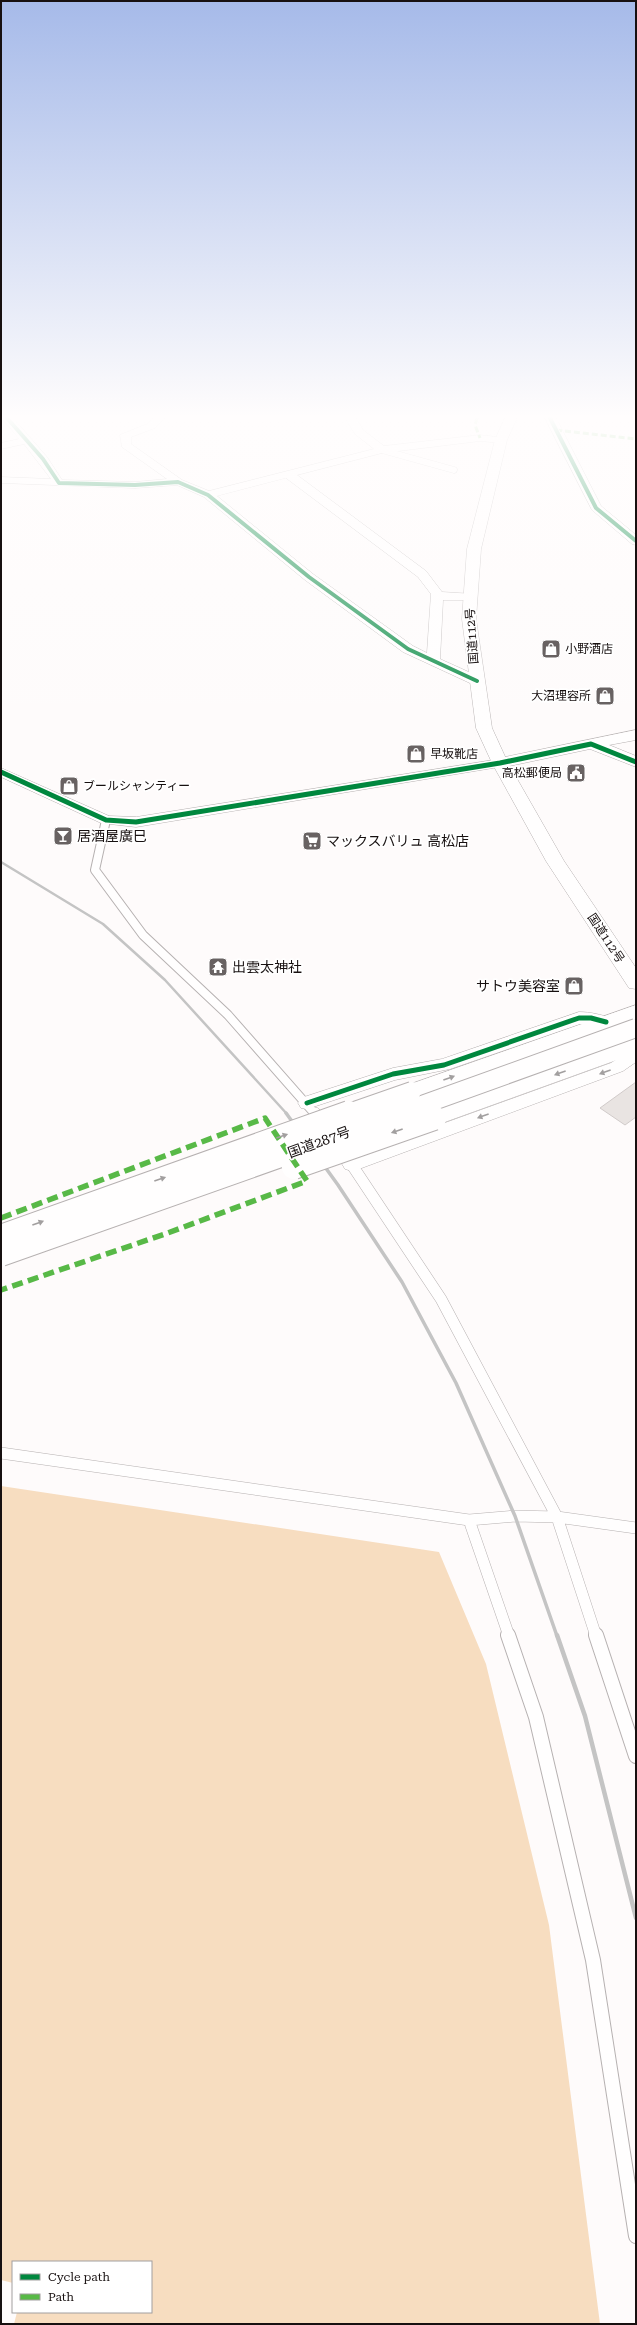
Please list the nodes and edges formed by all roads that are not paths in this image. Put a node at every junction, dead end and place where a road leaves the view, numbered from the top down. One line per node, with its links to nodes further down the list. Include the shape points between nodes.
1 (247, 526): 8 (street, via 366,619 408,649)
2 (358, 526): 6 (street, via 422,574)
3 (480, 526): 7 (main road, 国道112号, via 474,549)
4 (618, 526): 5 (street)
5 (636, 541)
6 (437, 596): 7 (street); 8 (street)
7 (470, 597): 9 (main road, 国道112号, via 469,619)
8 (433, 661): 9 (street)
9 (477, 681): 13 (main road, 国道112号, via 484,728)
10 (636, 735): 11 (main road)
11 (591, 744): 12 (main road); 13 (main road)
12 (636, 762)
13 (500, 763): 15 (street, via 136,822); 16 (main road, 国道112号, via 555,861)
14 (1, 772): 15 (street)
15 (106, 820): 20 (lane, via 95,870 143,935 228,1015)
16 (636, 984)
17 (636, 1012): 18 (main road)
18 (606, 1022): 20 (street, via 579,1018 444,1065 393,1074); 22 (main road, one-way to 18, bridge)
19 (634, 1040): 21 (street, one-way to 21, via 628,1060 617,1067); 23 (main road, 国道287号, bridge, via 280,1156); 24 (main road, one-way to 24, bridge, via 434,1118 99,1236)
20 (307, 1103): 21 (lane)
21 (352, 1164): 26 (lane, via 441,1299)
22 (1, 1237)
23 (1, 1254)
24 (1, 1267)
25 (1, 1453): 27 (lane)
26 (557, 1517): 27 (lane, via 515,1516); 28 (lane); 29 (lane)
27 (468, 1520): 30 (lane, via 540,1732 593,1960)
28 (636, 1528)
29 (636, 1756)
30 (636, 2236)

